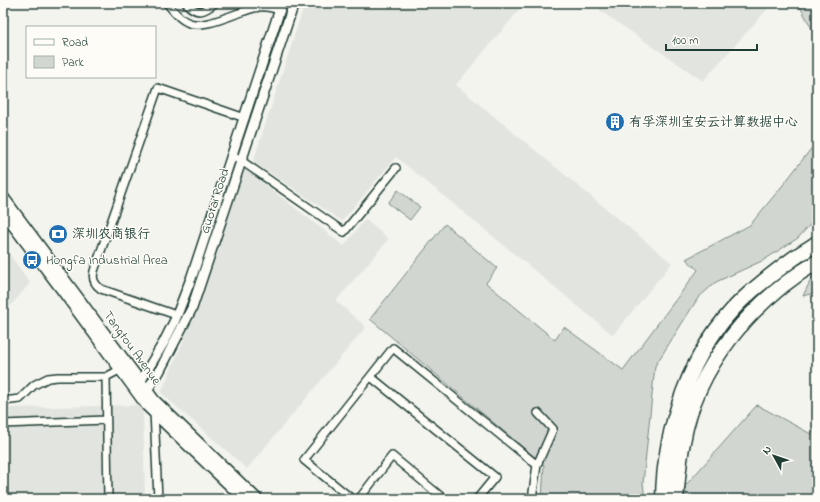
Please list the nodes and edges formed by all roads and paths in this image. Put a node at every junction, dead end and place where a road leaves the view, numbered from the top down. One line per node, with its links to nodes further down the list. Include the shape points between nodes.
1 (166, 3): 5 (street, via 188,23 199,24 259,7)
2 (186, 3): 3 (street, via 196,11 208,9)
3 (215, 3)
4 (294, 3): 8 (street, Guotai Road)
5 (281, 6): 6 (street, Guotai Road)
6 (245, 118): 7 (street, Guotai Road); 18 (street, via 158,88 93,279 101,289)
7 (233, 154): 8 (street); 18 (street, Guotai Road, via 192,276)
8 (242, 160): 9 (street, via 344,232); 23 (street, Guotai Road, via 192,308 160,372)
9 (396, 168)
10 (3, 197): 19 (main road, Tangtou Avenue)
11 (3, 212): 19 (main road, Tangtou Avenue)
12 (817, 234): 14 (highway)
13 (817, 243): 14 (highway)
14 (795, 257): 41 (highway, via 757,286 735,307 717,329 702,354 681,398 672,430 665,466)
15 (817, 259): 17 (highway)
16 (817, 262): 17 (highway)
17 (805, 270): 31 (highway, via 762,304 738,329 715,361 696,396 687,424)
18 (176, 315): 22 (street, Guotai Road, via 164,342)
19 (124, 367): 20 (street); 22 (main road, Tangtou Avenue)
20 (106, 377): 25 (street, via 48,378 34,385 20,399); 28 (street)
21 (371, 377): 30 (street, via 393,348); 36 (street, via 304,460); 39 (street, via 495,477)
22 (136, 385): 23 (main road, Tangtou Avenue)
23 (144, 395): 24 (main road, Tangtou Avenue); 27 (main road, Tangtou Avenue)
24 (154, 400): 27 (street); 35 (main road, Tangtou Avenue)
25 (3, 401)
26 (538, 413): 30 (street, via 553,428)
27 (155, 414): 33 (street); 34 (main road, Tangtou Avenue)
28 (106, 420): 29 (street); 32 (street)
29 (3, 424)
30 (537, 465): 40 (street)
31 (678, 482): 42 (highway); 43 (highway)
32 (108, 499)
33 (158, 499)
34 (244, 499)
35 (258, 499)
36 (352, 499)
37 (359, 499): 38 (street, via 392,456)
38 (444, 499)
39 (477, 499)
40 (532, 499)
41 (663, 499)
42 (676, 499)
43 (680, 499)

